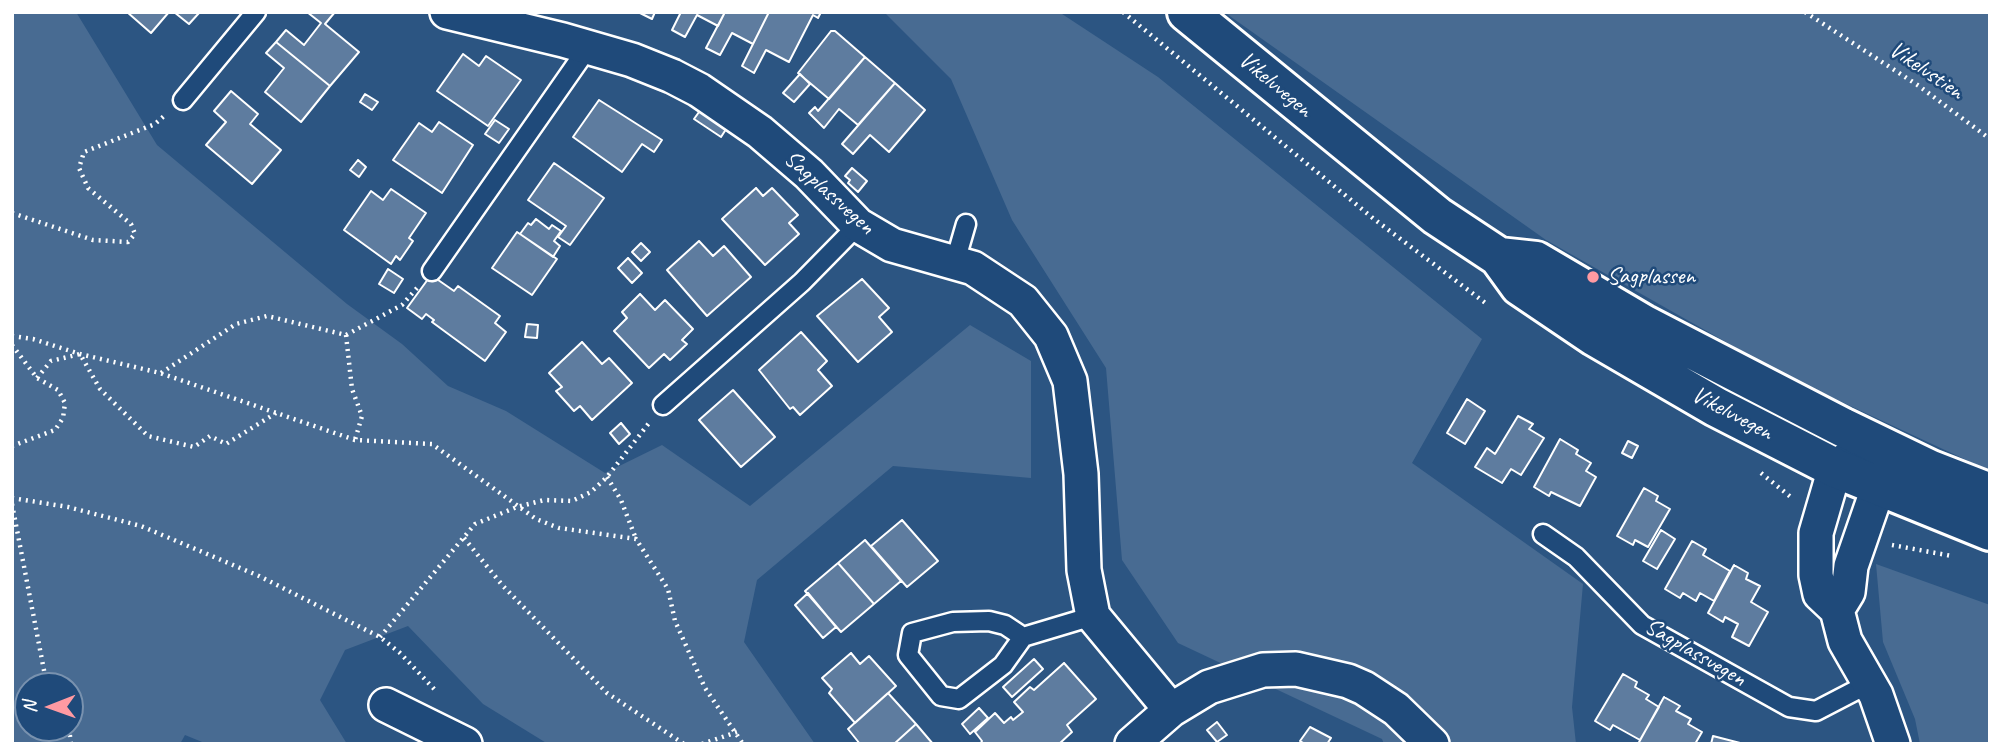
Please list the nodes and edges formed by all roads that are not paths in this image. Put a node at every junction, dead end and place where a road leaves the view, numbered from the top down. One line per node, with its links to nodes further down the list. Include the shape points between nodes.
1 (256, 12): 5 (lane)
2 (447, 12): 4 (street, Sagplassvegen)
3 (1187, 12): 8 (street, Vikelvvegen, via 1437,216)
4 (587, 49): 7 (street, Sagplassvegen, via 672,76 720,104 809,174); 10 (lane)
5 (183, 100)
6 (966, 224): 9 (lane)
7 (858, 226): 9 (street, Sagplassvegen, via 892,245); 11 (lane)
8 (1499, 257): 12 (street, Vikelvvegen, via 1536,261 1643,324); 13 (street, Vikelvvegen, via 1520,286 1594,337)
9 (955, 262): 19 (street, Sagplassvegen, via 1009,289 1039,317 1070,381 1081,474 1084,570)
10 (432, 271)
11 (663, 405)
12 (1870, 441): 13 (street); 14 (street); 15 (street, Vikelvvegen)
13 (1835, 468): 14 (street, Vikelvvegen); 18 (street, via 1814,555 1820,594)
14 (1878, 488): 16 (street, Vikelvvegen); 18 (street, via 1851,566 1848,592)
15 (1990, 493)
16 (1990, 531)
17 (1543, 534): 21 (lane, Sagplassvegen, via 1576,557 1642,625 1789,707 1829,708)
18 (1837, 610): 21 (street, via 1845,641)
19 (1093, 616): 20 (lane); 23 (street, Sagplassvegen)
20 (1023, 637): 20 (lane, via 989,621 953,622 912,633 908,655 941,696 958,699 1003,665)
21 (1868, 684): 27 (street)
22 (386, 705): 24 (street)
23 (1171, 710): 25 (street); 26 (street, via 1234,677 1296,669 1364,688 1396,709)
24 (450, 740)
25 (1132, 744)
26 (1432, 744)
27 (1893, 744)

